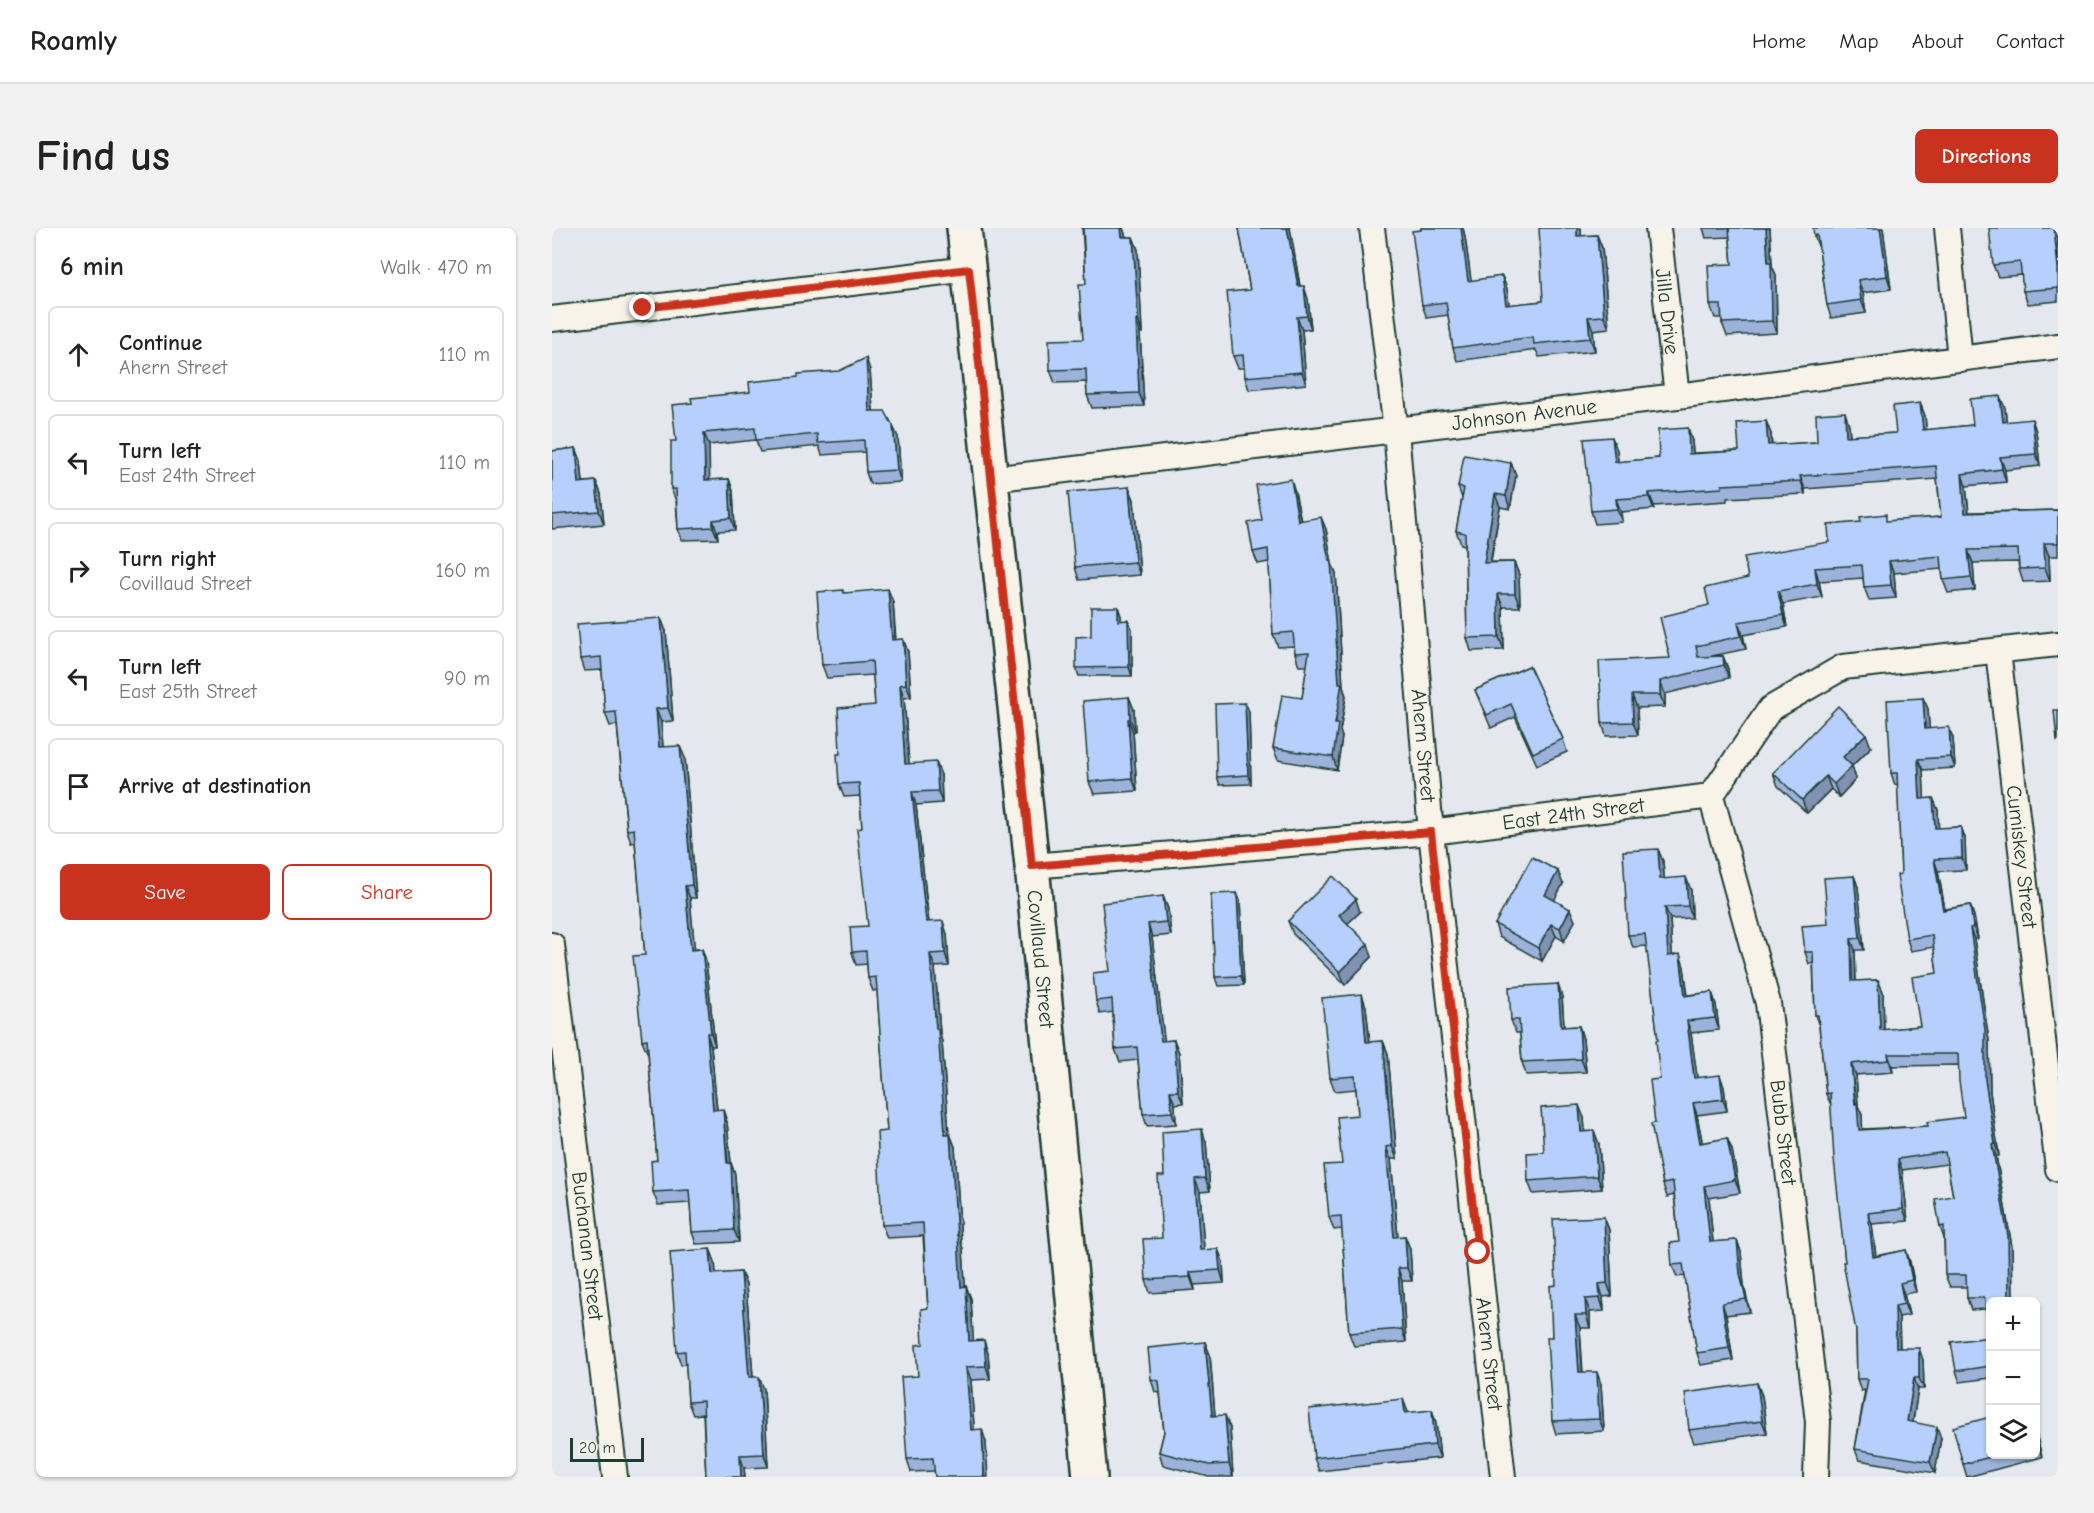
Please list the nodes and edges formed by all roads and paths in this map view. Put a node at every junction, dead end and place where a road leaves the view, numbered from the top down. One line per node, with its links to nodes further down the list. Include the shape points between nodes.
1 (964, 228): 5 (street, Covillaud Street)
2 (1372, 228): 10 (street, Ahern Street)
3 (1658, 228): 9 (street, Jilla Drive)
4 (1947, 228): 8 (street)
5 (969, 269): 6 (street); 11 (street, Covillaud Street)
6 (552, 319)
7 (2058, 346): 8 (street, Johnson Avenue)
8 (1960, 359): 9 (street, Johnson Avenue)
9 (1677, 396): 10 (street, Johnson Avenue)
10 (1395, 430): 11 (street, Johnson Avenue); 15 (street, Ahern Street)
11 (991, 479): 16 (street, Covillaud Street)
12 (2058, 644): 13 (street)
13 (1998, 651): 14 (street, via 1843,667 1770,709); 18 (street, Cumiskey Street)
14 (1711, 796): 15 (street, East 24th Street); 22 (street, Bubb Street, via 1768,1003 1818,1422)
15 (1431, 832): 16 (street, East 24th Street); 21 (street, Ahern Street)
16 (1032, 866): 20 (street, Covillaud Street)
17 (552, 945): 19 (street, Buchanan Street)
18 (2058, 1169)
19 (615, 1477)
20 (1090, 1477)
21 (1503, 1477)
22 (1816, 1477)

